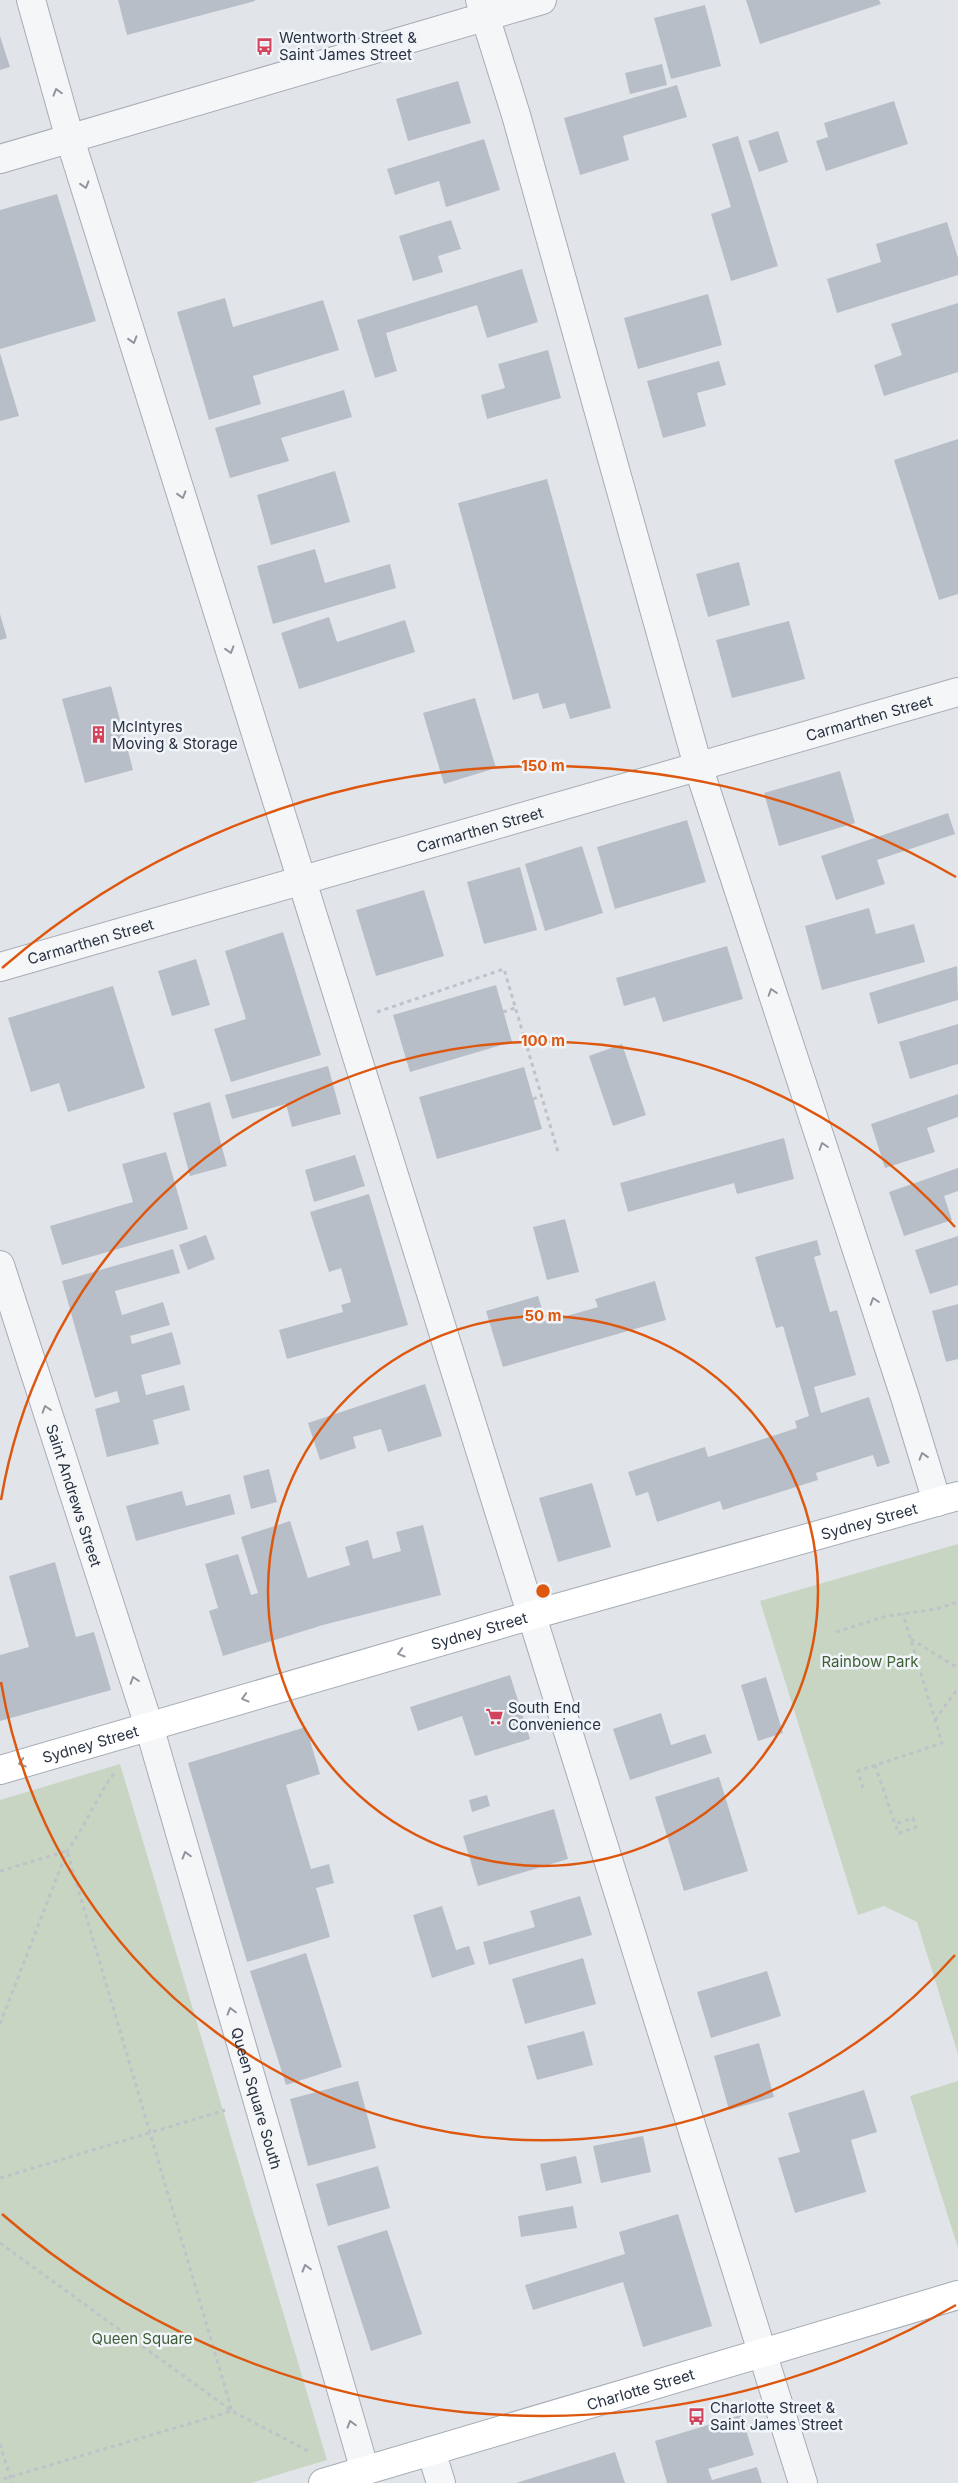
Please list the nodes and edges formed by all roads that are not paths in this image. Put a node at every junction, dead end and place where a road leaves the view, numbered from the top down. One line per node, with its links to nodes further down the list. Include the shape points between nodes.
1 (31, 0): 4 (street, one-way to 1)
2 (542, 0): 3 (street)
3 (483, 8): 4 (street); 7 (street, via 516,115)
4 (70, 138): 5 (street); 8 (street, one-way to 8)
5 (0, 159)
6 (958, 692): 7 (street, Carmarthen Street)
7 (698, 766): 8 (street, Carmarthen Street); 11 (street, one-way to 7, via 902,1387)
8 (302, 880): 9 (street, Carmarthen Street); 12 (street)
9 (0, 966)
10 (0, 1265): 13 (street, Saint Andrews Street, one-way to 10)
11 (948, 1499): 12 (street, Sydney Street)
12 (532, 1615): 13 (street, Sydney Street, one-way to 13); 16 (street)
13 (149, 1726): 14 (street, Sydney Street, one-way to 14); 18 (street, Queen Square South, one-way to 13)
14 (0, 1770)
15 (958, 2295): 16 (street, Charlotte Street)
16 (763, 2352): 17 (street, Charlotte Street); 21 (street)
17 (431, 2451): 18 (street, Charlotte Street); 20 (street)
18 (365, 2470): 19 (street, Charlotte Street)
19 (322, 2483)
20 (441, 2483)
21 (803, 2483)

